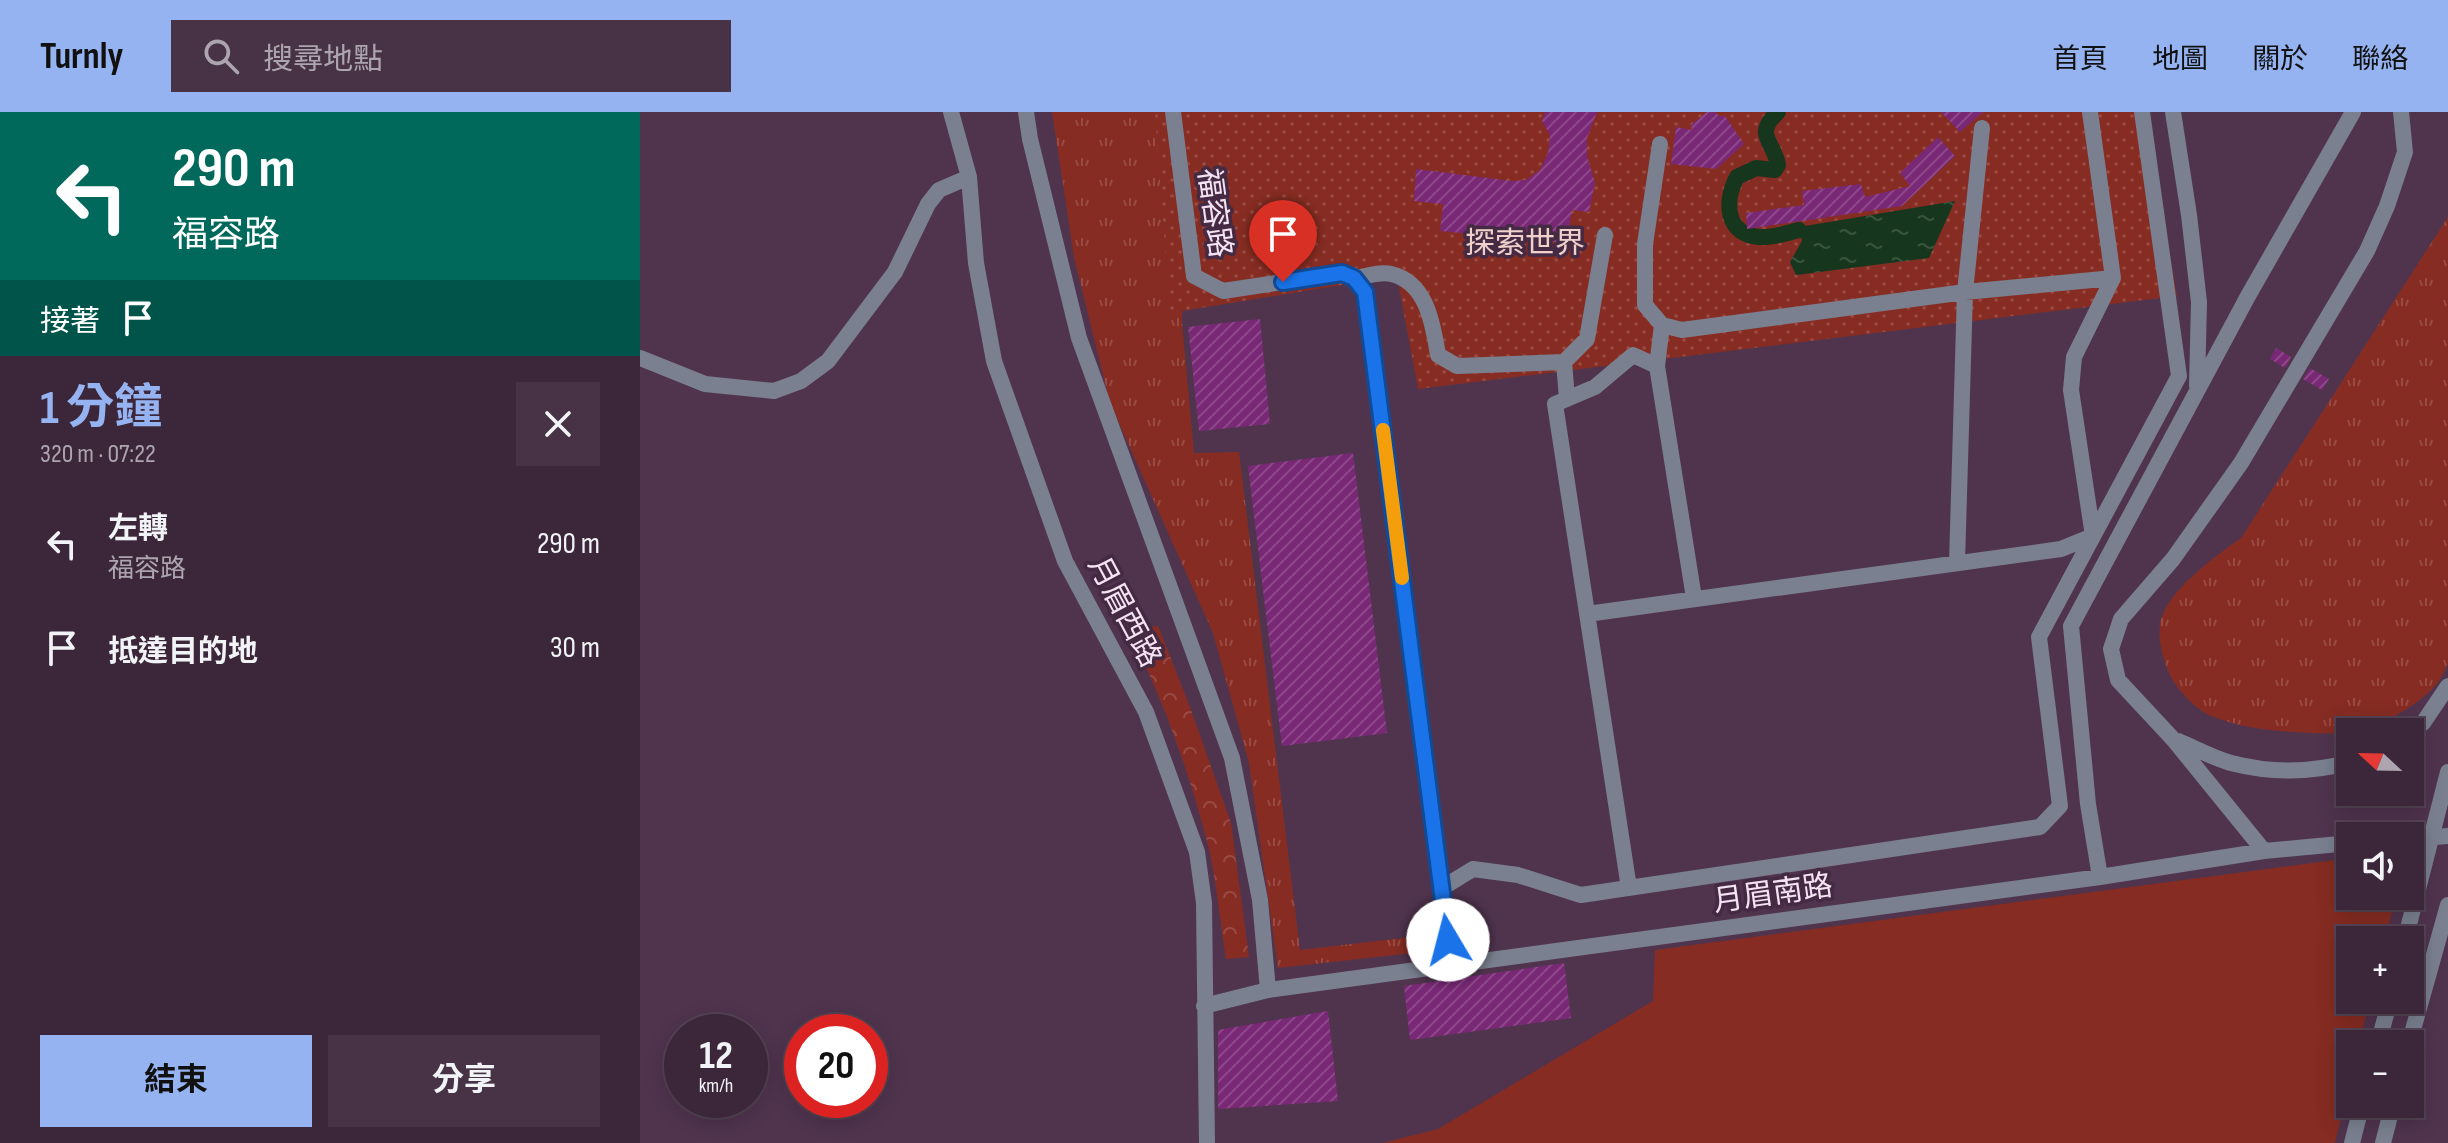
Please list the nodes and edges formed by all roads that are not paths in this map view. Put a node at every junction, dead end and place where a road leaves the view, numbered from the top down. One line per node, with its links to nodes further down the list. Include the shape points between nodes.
1 (951, 112): 11 (street, 月眉西路)
2 (1026, 112): 40 (street, via 1079,338 1232,758 1260,900)
3 (1173, 112): 13 (street, 福容路, via 1194,276 1223,291 1342,273)
4 (2090, 112): 14 (street)
5 (2142, 112): 22 (street, via 2179,376)
6 (2173, 112): 20 (street, via 2199,302)
7 (2353, 112): 20 (street)
8 (2401, 112): 28 (street, via 2405,152 2367,251 2241,463 2173,559 2121,619 2111,649 2118,680)
9 (1982, 128): 15 (street)
10 (1660, 144): 16 (street, via 1645,244 1645,305)
11 (969, 177): 17 (street, via 939,190 895,272 828,361 801,381 774,391 705,384); 41 (street, 月眉西路, via 976,263 994,361 1065,561 1146,712 1197,852 1204,903)
12 (1605, 235): 18 (street, via 1587,339)
13 (1354, 278): 18 (street, via 1390,273 1416,286 1432,321 1438,355 1457,366); 35 (street, via 1365,292)
14 (2113, 278): 15 (street); 22 (street, via 2074,357 2071,390)
15 (1965, 292): 16 (street, via 1682,330); 23 (street)
16 (1662, 325): 19 (street)
17 (640, 358)
18 (1564, 362): 21 (street)
19 (1657, 366): 21 (street, via 1633,355 1595,387); 24 (street)
20 (2197, 392): 34 (street, via 2071,626)
21 (1567, 399): 25 (street, via 1555,404)
22 (2093, 536): 23 (street, via 2061,549); 36 (street, via 2039,637 2060,806 2040,827)
23 (1957, 563): 24 (street)
24 (1694, 598): 25 (street)
25 (1587, 614): 36 (street)
26 (2448, 686): 27 (street)
27 (2424, 722)
28 (2173, 739): 29 (street, via 2229,762 2283,772); 33 (street)
29 (2336, 766)
30 (2448, 772): 31 (street)
31 (2440, 837): 38 (street)
32 (2336, 844): 33 (street, 月眉南路)
33 (2264, 851): 34 (street, 月眉南路)
34 (2100, 877): 39 (street, 月眉南路)
35 (1442, 888): 36 (street, via 1473,869 1518,875 1581,895); 39 (street)
36 (1629, 888)
37 (2448, 905): 42 (street)
38 (2410, 926)
39 (1452, 966): 40 (street, 月眉南路)
40 (1268, 990): 41 (street, 月眉南路)
41 (1204, 1006): 45 (street, 月眉西路)
42 (2413, 1030)
43 (2358, 1118): 46 (street)
44 (2389, 1118): 47 (street)
45 (1207, 1143)
46 (2352, 1143)
47 (2383, 1143)

